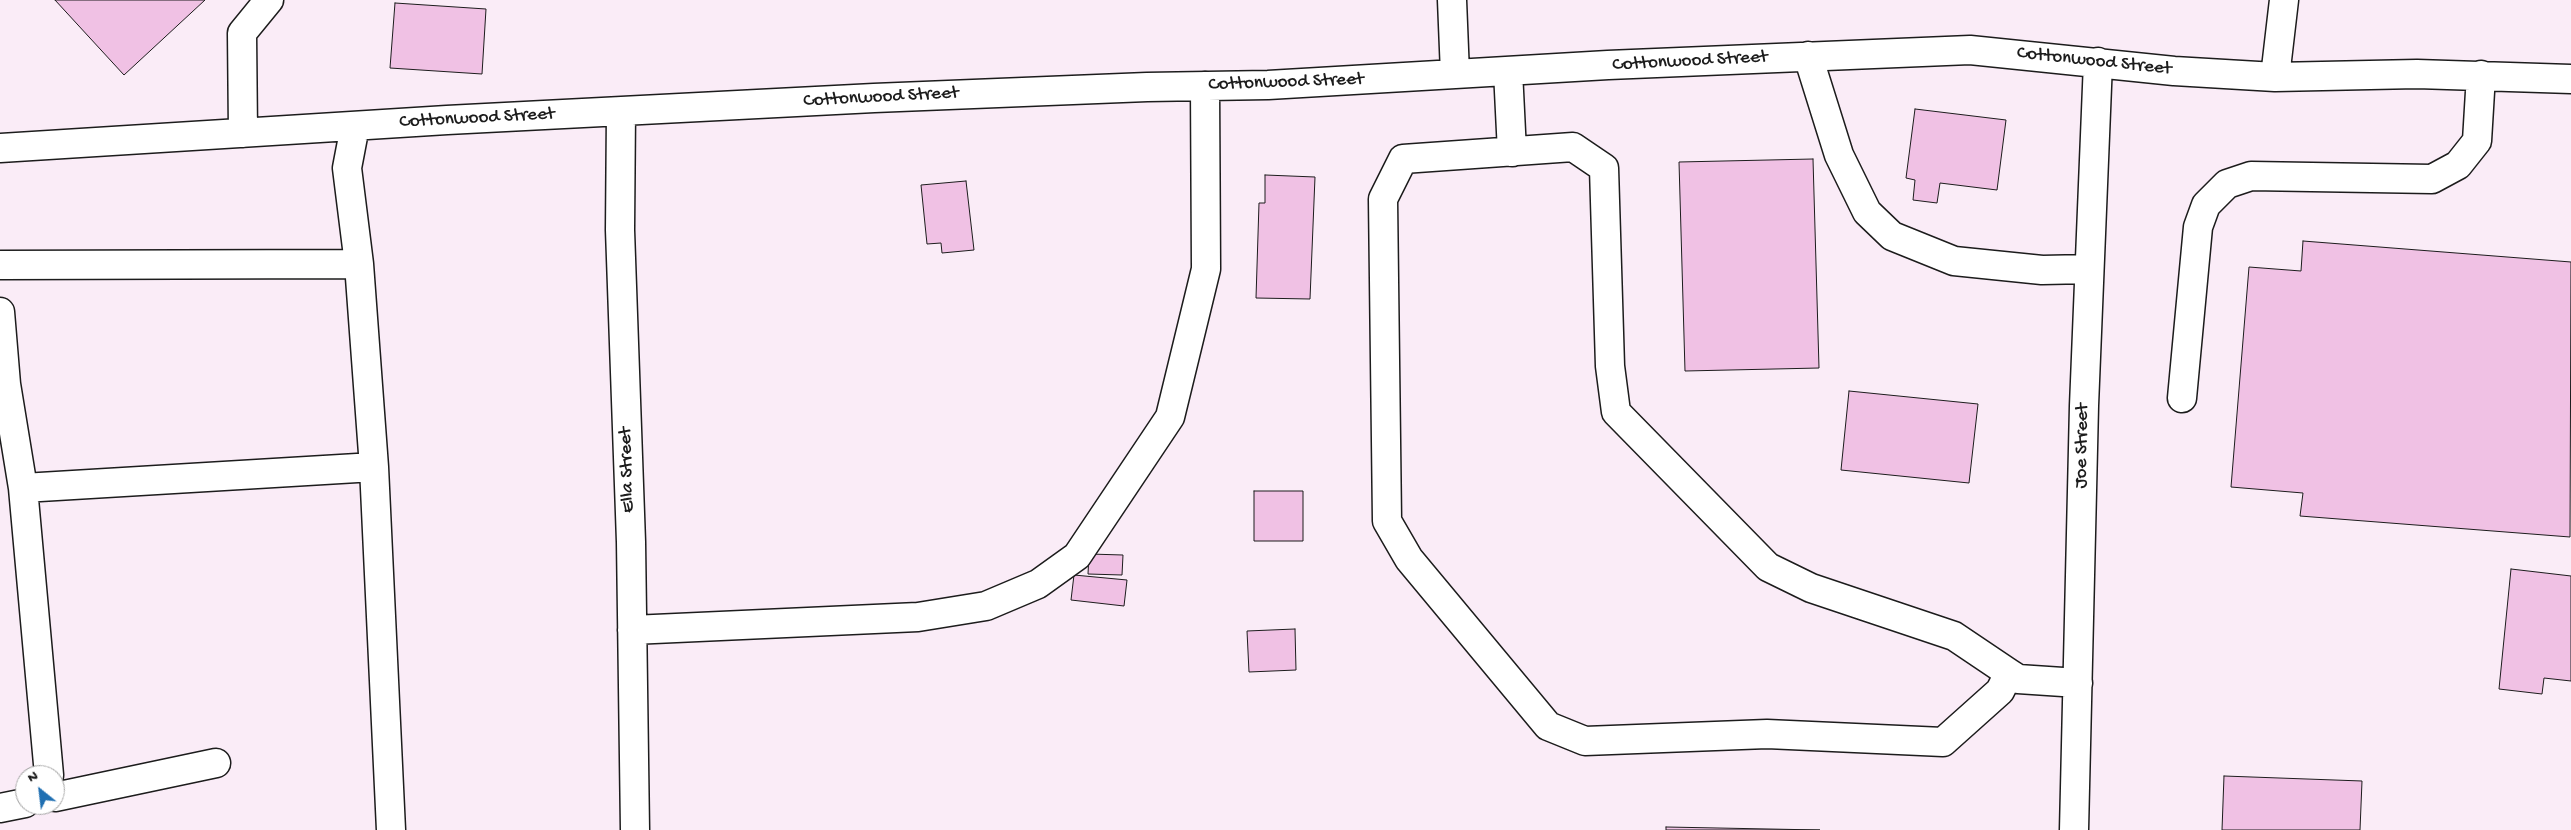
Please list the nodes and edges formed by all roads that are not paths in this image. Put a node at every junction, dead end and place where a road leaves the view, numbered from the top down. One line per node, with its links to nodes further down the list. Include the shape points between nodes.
1 (269, 0): 14 (street, via 242,33)
2 (1452, 0): 7 (street)
3 (2284, 0): 9 (street)
4 (1808, 56): 5 (street, Cottonwood Street, via 1970,50); 6 (street, Cottonwood Street); 19 (street, via 1839,155 1867,212 1892,236 1954,261 2042,270)
5 (2098, 62): 9 (street, Cottonwood Street, via 2174,71); 19 (street, Joe Street)
6 (1508, 71): 7 (street, Cottonwood Street); 16 (street)
7 (1455, 74): 11 (street, Cottonwood Street)
8 (2480, 75): 9 (street, Cottonwood Street); 10 (street, Cottonwood Street); 21 (street, via 2477,141 2458,165 2432,179 2251,176 2227,184 2206,205 2198,227)
9 (2275, 76)
10 (2571, 79)
11 (1205, 86): 12 (street, Cottonwood Street); 24 (street, via 1206,268 1170,417 1077,556 1038,584 986,606 918,617)
12 (621, 111): 13 (street, Cottonwood Street); 24 (street, Ella Street, via 620,230)
13 (355, 126): 14 (street, Cottonwood Street); 17 (street, via 347,168)
14 (243, 133): 15 (street, Cottonwood Street)
15 (0, 148)
16 (1512, 152): 25 (street, via 1573,147 1604,168 1610,366 1616,412 1768,567 1811,588 1954,636); 25 (street, via 1403,159 1383,199 1387,521 1409,559 1548,726 1585,741 1767,734 1943,742 2000,691)
17 (359, 264): 18 (street); 22 (street)
18 (0, 265)
19 (2090, 268): 26 (street, Joe Street)
20 (0, 312): 23 (street, via 6,384)
21 (2182, 398)
22 (374, 467): 23 (street); 32 (street)
23 (23, 488): 28 (street)
24 (632, 630): 33 (street, Ella Street)
25 (2009, 673): 26 (street, via 2018,679)
26 (2078, 683): 34 (street, Joe Street)
27 (216, 763): 29 (street)
28 (48, 765)
29 (65, 795)
30 (15, 805): 31 (street)
31 (0, 808)
32 (391, 830)
33 (635, 830)
34 (2074, 830)

